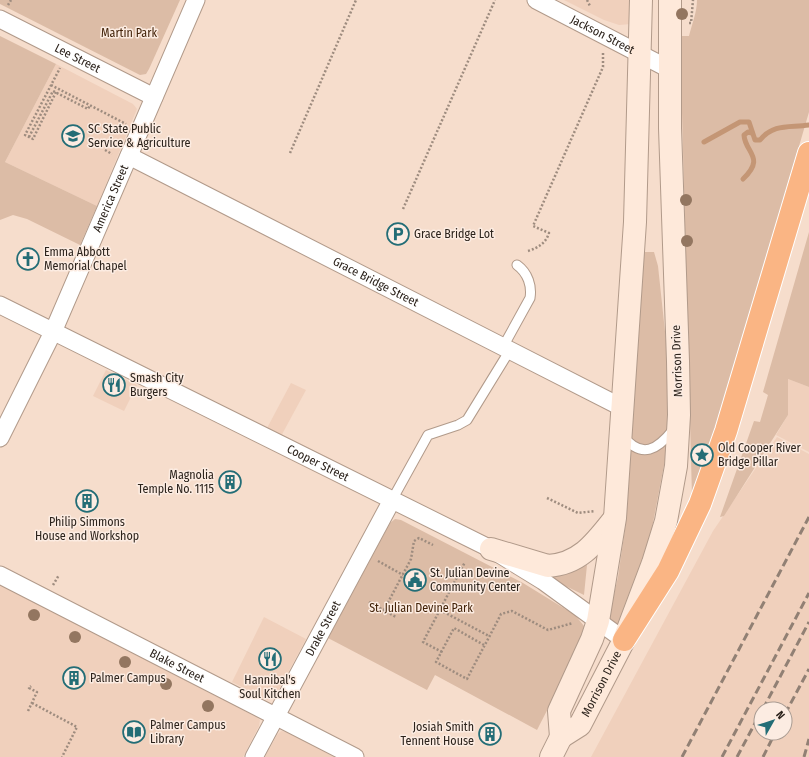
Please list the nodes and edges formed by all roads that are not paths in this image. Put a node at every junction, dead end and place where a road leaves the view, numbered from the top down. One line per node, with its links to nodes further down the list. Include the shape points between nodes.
1 (196, 0): 8 (street, America Street)
2 (536, 0): 6 (street, Jackson Street)
3 (641, 0): 6 (main road)
4 (670, 0): 7 (main road, Morrison Drive)
5 (4, 12): 8 (street, Lee Street)
6 (641, 54): 7 (street, Jackson Street); 15 (main road, via 635,222)
7 (669, 69): 16 (main road, Morrison Drive)
8 (154, 98): 10 (street, America Street)
9 (809, 153): 24 (highway, via 726,431 700,504 668,571)
10 (122, 156): 13 (street, America Street); 14 (street, Grace Bridge Street)
11 (517, 265): 14 (lane, via 526,273 531,291)
12 (0, 305): 13 (street, Cooper Street)
13 (53, 332): 18 (street, America Street); 19 (street, Cooper Street)
14 (506, 349): 15 (street, Grace Bridge Street); 19 (lane, via 467,420 428,435)
15 (623, 408): 17 (main road)
16 (678, 424): 17 (lane, via 667,438 652,449 636,448); 24 (main road, Morrison Drive, via 676,466 666,521)
17 (621, 433): 20 (main road)
18 (0, 438)
19 (392, 500): 21 (street, Cooper Street); 25 (street, Drake Street)
20 (606, 515): 21 (main road, via 594,544 582,556 557,565 548,566); 23 (main road)
21 (491, 549): 23 (street, Cooper Street, via 543,581)
22 (0, 575): 25 (street, Blake Street)
23 (598, 621): 24 (street, Cooper Street); 26 (main road, via 559,711)
24 (624, 640): 26 (main road, Morrison Drive, via 580,725)
25 (276, 716): 27 (street, Drake Street); 28 (street, Blake Street)
26 (561, 737): 29 (main road)
27 (254, 757)
28 (355, 757)
29 (551, 757)

